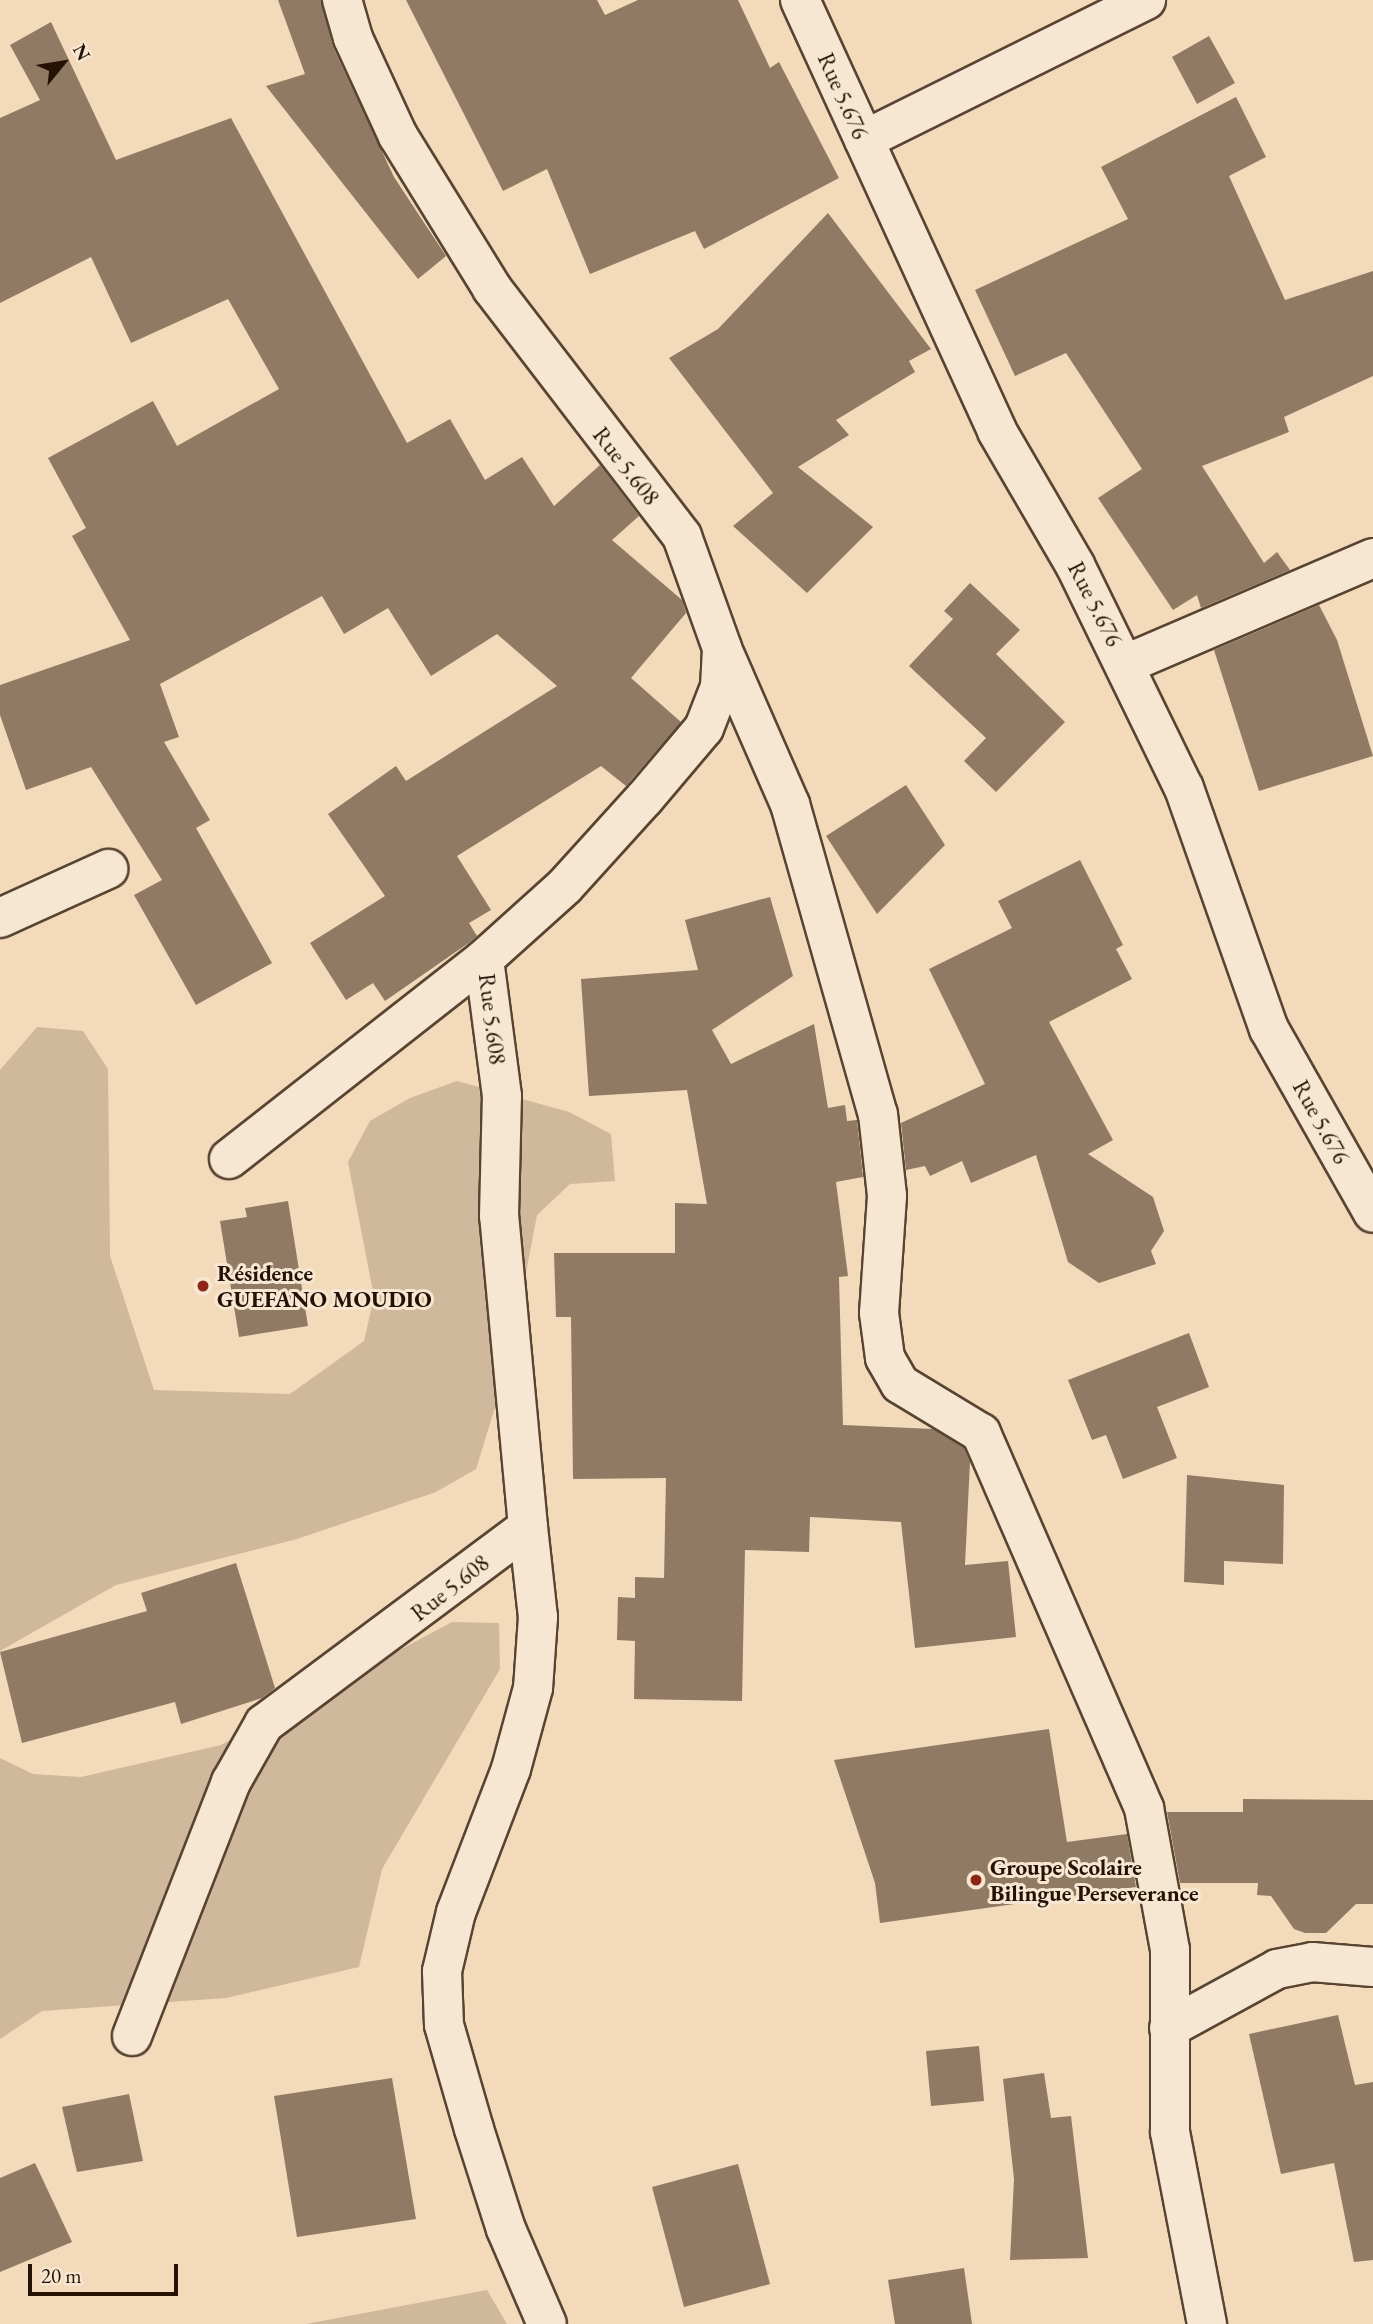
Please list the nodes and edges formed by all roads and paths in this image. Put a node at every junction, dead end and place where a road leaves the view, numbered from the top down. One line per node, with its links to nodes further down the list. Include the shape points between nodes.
1 (342, 0): 6 (street, Rue 5.608, via 353,38 398,136 492,288 682,536)
2 (800, 0): 4 (street, Rue 5.676)
3 (1146, 0): 4 (street)
4 (864, 141): 7 (street, Rue 5.676, via 997,431)
5 (1373, 558): 7 (street)
6 (722, 648): 10 (street, Rue 5.608, via 720,687 704,729 565,886); 15 (street, via 790,804 878,1114 887,1196 879,1313 886,1358 900,1384 981,1433 1144,1808 1170,1950)
7 (1126, 664): 12 (street, Rue 5.676, via 1184,788 1269,1029)
8 (108, 869): 9 (street)
9 (0, 918)
10 (484, 959): 11 (street); 13 (street, Rue 5.608, via 502,1096 499,1216)
11 (229, 1159)
12 (1373, 1213)
13 (528, 1527): 16 (street, Rue 5.608, via 264,1724 231,1782); 17 (street, via 538,1616 533,1688 512,1769 456,1912 442,1971 444,2025 474,2129 506,2229)
14 (1373, 1967): 15 (street, via 1312,1962 1277,1969)
15 (1170, 2028): 18 (street, via 1170,2132)
16 (132, 2036)
17 (547, 2324)
18 (1207, 2324)

